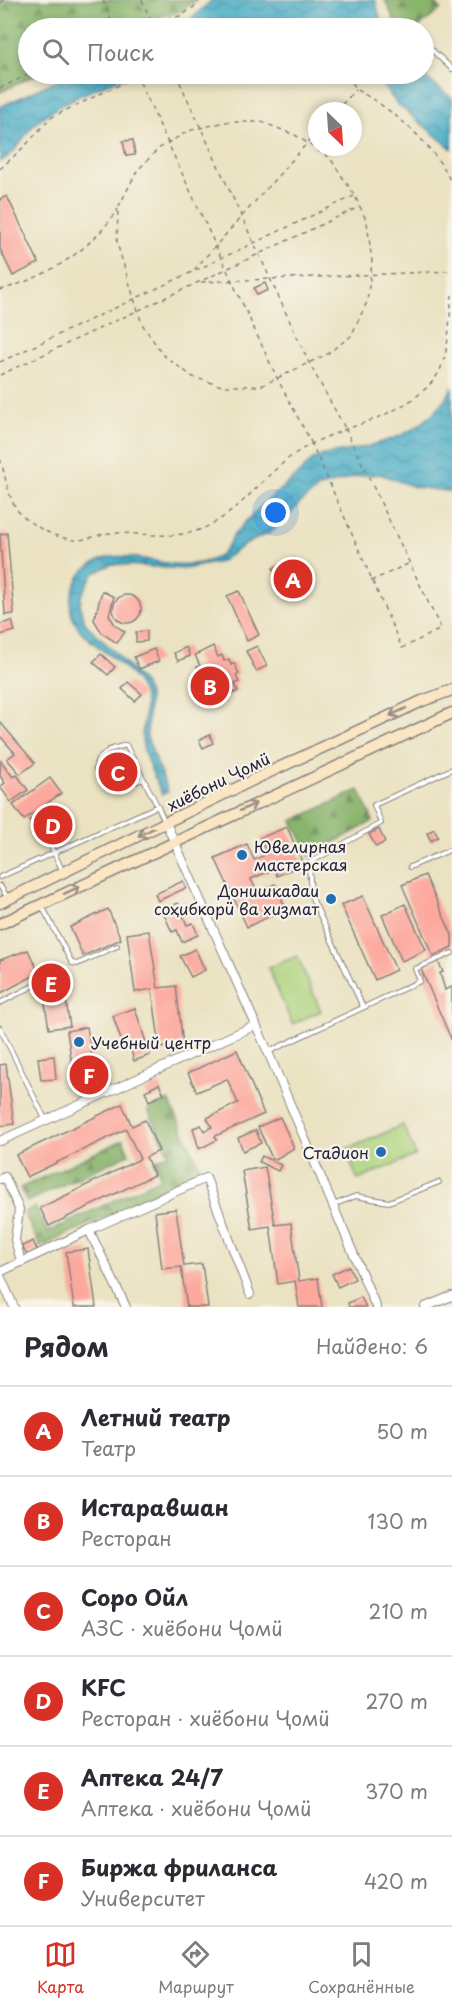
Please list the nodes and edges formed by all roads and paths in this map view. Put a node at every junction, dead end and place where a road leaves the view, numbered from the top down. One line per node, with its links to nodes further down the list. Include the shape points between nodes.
1 (3, 0): 5 (path)
2 (103, 0): 6 (path)
3 (142, 0): 7 (path)
4 (198, 0): 8 (path, via 181,16)
5 (0, 3)
6 (110, 18)
7 (149, 18)
8 (169, 18)
9 (434, 52): 10 (lane)
10 (452, 69)
11 (18, 80): 16 (path)
12 (118, 84): 23 (path, via 50,118)
13 (140, 84): 20 (path)
14 (181, 84): 19 (path)
15 (353, 84): 17 (path)
16 (0, 88)
17 (355, 89): 18 (path); 24 (path, via 382,103 431,149)
18 (344, 102)
19 (201, 128): 20 (path); 21 (path, via 225,122 262,122); 28 (path)
20 (168, 143): 27 (path, via 137,171); 30 (path)
21 (308, 143): 28 (path)
22 (327, 156): 25 (path)
23 (0, 169)
24 (452, 184)
25 (355, 196): 26 (path); 29 (path)
26 (360, 206): 31 (path); 36 (path, via 367,222)
27 (118, 208): 40 (path, via 107,225 70,259 23,284); 42 (path, via 117,243)
28 (242, 217): 29 (path); 30 (path)
29 (254, 243): 31 (path); 32 (path)
30 (216, 246): 32 (path); 35 (path)
31 (258, 254): 33 (path); 37 (path)
32 (222, 259): 33 (path); 35 (path)
33 (226, 269): 38 (path); 39 (path)
34 (452, 271): 36 (path)
35 (192, 272): 42 (path)
36 (370, 274): 37 (path); 45 (path, via 367,302 351,336)
37 (270, 279): 38 (path); 45 (path)
38 (232, 280): 39 (path); 47 (path)
39 (198, 282): 43 (path)
40 (0, 290)
41 (452, 295): 48 (path, via 444,363 432,382 405,406 296,453 239,507 210,526 174,537 109,533 75,540 47,532 18,511)
42 (134, 300): 43 (path); 44 (path)
43 (138, 310): 46 (path); 47 (path, via 142,324 163,355 193,377 222,386 261,386)
44 (0, 363)
45 (309, 363): 47 (path); 49 (path, bridge)
46 (0, 375)
47 (277, 378): 50 (path, bridge, via 311,442)
48 (0, 459)
49 (411, 563): 50 (path); 50 (path, via 441,629 425,638 402,648)
50 (371, 581)
51 (452, 690): 56 (main road, хиёбони Ҷомӣ, one-way to 56)
52 (452, 712): 58 (main road, one-way to 52)
53 (452, 769): 72 (lane, via 374,805 381,823 309,863 311,896)
54 (144, 779): 54 (lane, via 126,746 109,750 97,761 96,769 106,786); 55 (lane)
55 (158, 806): 56 (lane); 60 (lane)
56 (166, 823): 58 (street); 62 (main road, хиёбони Ҷомӣ, one-way to 62)
57 (48, 840): 60 (lane)
58 (176, 841): 66 (main road, one-way to 58); 73 (street)
59 (452, 849): 61 (lane)
60 (54, 854): 62 (lane); 63 (lane)
61 (410, 867)
62 (63, 872): 65 (main road, хиёбони Ҷомӣ)
63 (0, 876)
64 (0, 886): 65 (lane)
65 (4, 901)
66 (41, 905): 67 (main road); 68 (lane, via 72,963)
67 (0, 924)
68 (117, 946)
69 (452, 952): 72 (lane, via 415,969 420,981)
70 (33, 986): 71 (lane)
71 (0, 1003)
72 (363, 1007): 75 (lane)
73 (256, 1025): 75 (street); 76 (street)
74 (0, 1028): 76 (lane)
75 (268, 1052): 80 (street)
76 (45, 1120): 77 (street)
77 (0, 1142)
78 (0, 1179): 82 (street, via 5,1177 19,1209 15,1240)
79 (439, 1182): 80 (lane, via 389,1202 356,1197)
80 (332, 1205): 88 (street)
81 (89, 1230): 82 (street); 84 (street, via 206,1178); 87 (street)
82 (21, 1261): 83 (street)
83 (0, 1274): 86 (street)
84 (250, 1294)
85 (452, 1296): 89 (street)
86 (14, 1307)
87 (126, 1307)
88 (375, 1307)
89 (425, 1307)

